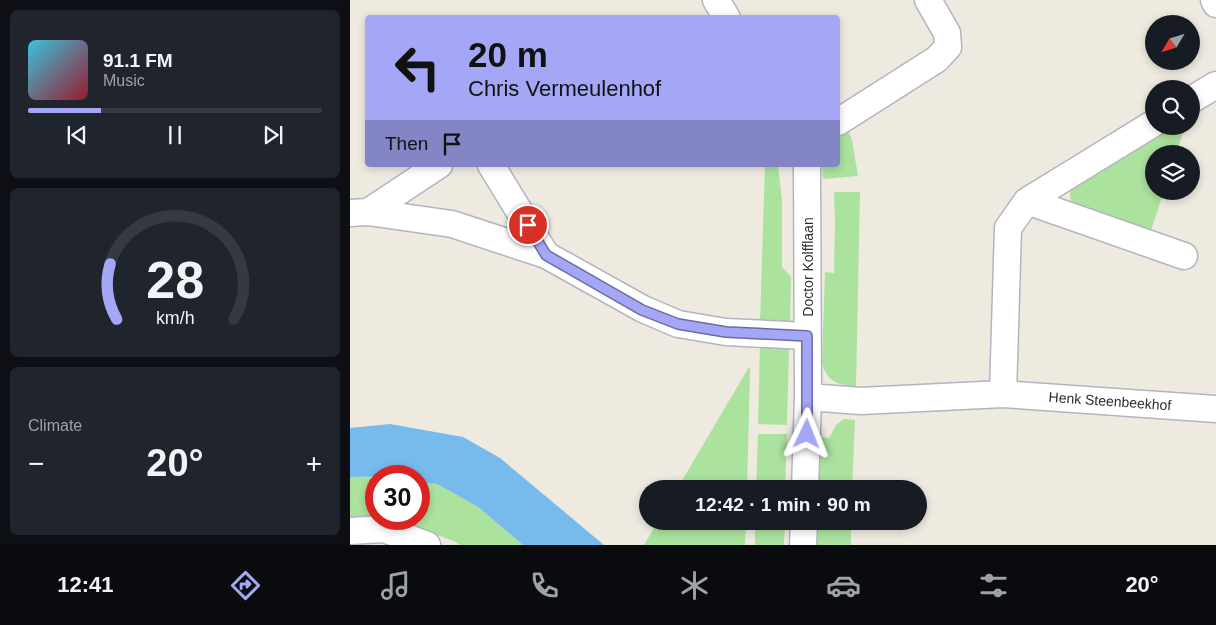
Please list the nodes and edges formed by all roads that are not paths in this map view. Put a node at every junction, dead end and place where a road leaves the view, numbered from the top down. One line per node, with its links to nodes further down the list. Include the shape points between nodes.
1 (716, 0): 5 (street)
2 (928, 0): 8 (street, via 947,33 948,47 938,59)
3 (1214, 0): 4 (street)
4 (1216, 4)
5 (726, 15)
6 (1216, 85): 7 (street)
7 (1200, 95)
8 (840, 121)
9 (1145, 129): 13 (street)
10 (436, 167): 14 (street)
11 (492, 167): 15 (street)
12 (807, 167): 17 (street, Doctor Kolfflaan)
13 (1027, 201): 16 (street); 18 (street, via 1008,228)
14 (359, 212): 15 (street, via 452,224)
15 (546, 255): 17 (street, via 642,310 678,324 726,332)
16 (1184, 256)
17 (807, 336): 19 (street, Doctor Kolfflaan)
18 (1003, 394): 19 (street, Henk Steenbeekhof, via 861,401); 20 (street, Henk Steenbeekhof)
19 (808, 397): 21 (street, Doctor Kolfflaan)
20 (1216, 409)
21 (805, 480)
22 (350, 530): 24 (street, via 384,529)
23 (804, 530): 25 (street)
24 (427, 545)
25 (803, 545)

